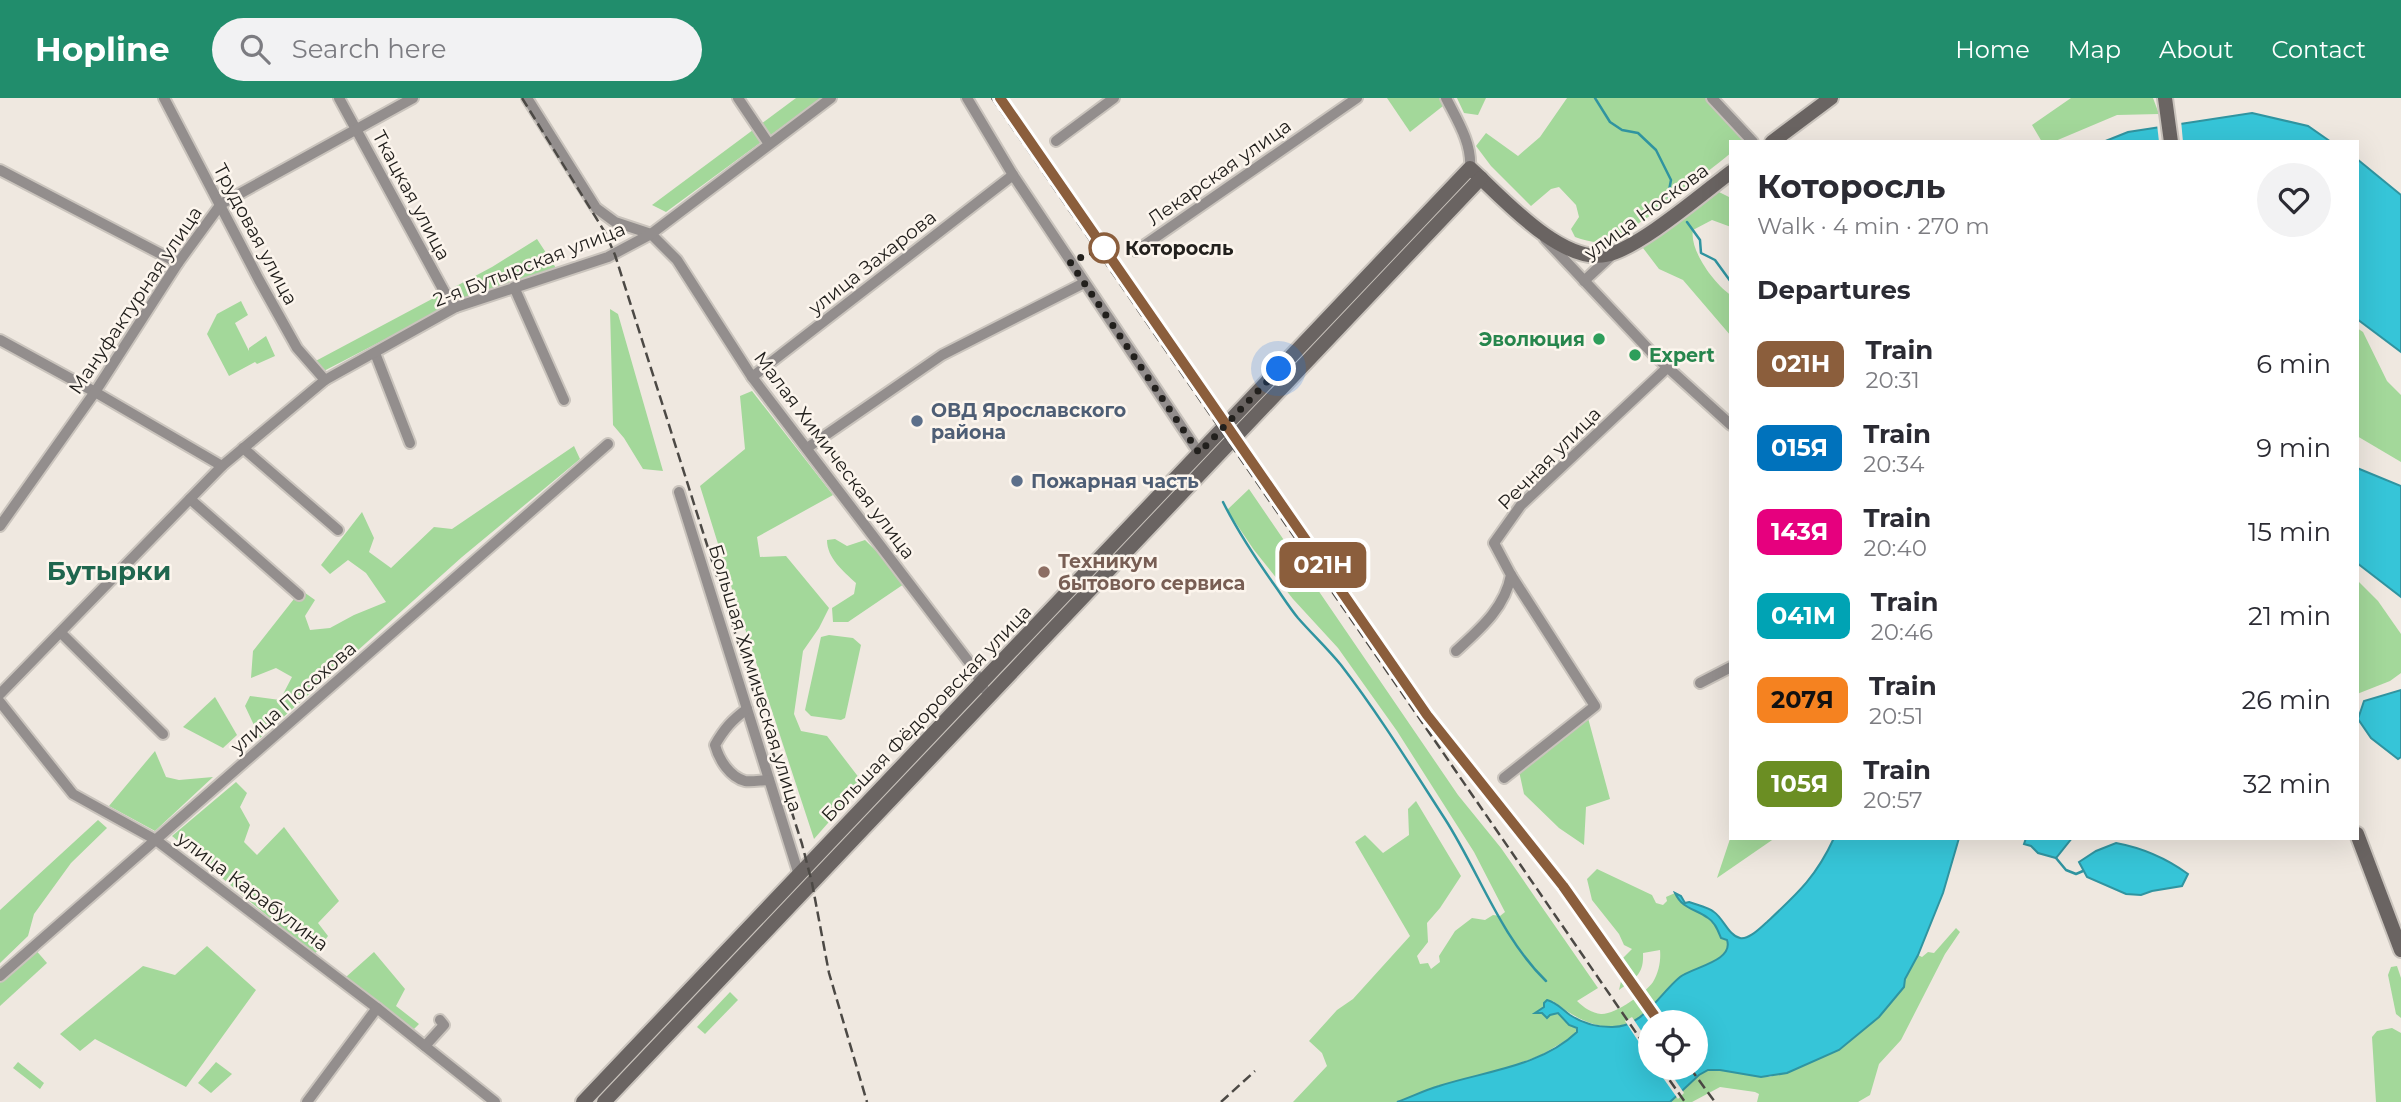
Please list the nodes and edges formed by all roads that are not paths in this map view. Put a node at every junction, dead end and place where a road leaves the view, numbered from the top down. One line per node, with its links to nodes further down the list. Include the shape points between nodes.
1 (164, 98): 24 (street, Трудовая улица)
2 (339, 98): 14 (street, Ткацкая улица)
3 (413, 98): 14 (street, Мануфактурная улица)
4 (527, 98): 25 (street, via 596,208 615,222)
5 (738, 98): 19 (street)
6 (831, 98): 19 (street, 2-я Бутырская улица)
7 (967, 98): 23 (street)
8 (1114, 98): 18 (street)
9 (1357, 98): 27 (street, Лекарская улица)
10 (1446, 98): 21 (street)
11 (1712, 98): 15 (street)
12 (1832, 98): 16 (main road)
13 (2165, 98): 17 (main road)
14 (356, 128): 24 (street, Мануфактурная улица); 33 (street, Ткацкая улица)
15 (1751, 140)
16 (1775, 140)
17 (2171, 140)
18 (1056, 141)
19 (769, 144): 25 (street, 2-я Бутырская улица)
20 (0, 170): 29 (street)
21 (1476, 173): 28 (main road); 46 (main road, Большая Фёдоровская улица); 60 (main road, Большая Фёдоровская улица)
22 (1729, 173): 26 (main road, улица Носкова)
23 (1013, 175): 31 (street); 37 (street, улица Захарова)
24 (221, 204): 29 (street, Мануфактурная улица); 38 (street, Трудовая улица, via 297,348)
25 (652, 234): 32 (street, 2-я Бутырская улица, via 615,255); 37 (street, Малая Химическая улица, via 677,260)
26 (1619, 250): 28 (main road, via 1606,255); 30 (street, улица Носкова)
27 (1136, 251)
28 (1569, 255): 30 (street)
29 (178, 263): 39 (street, Мануфактурная улица)
30 (1584, 281): 36 (street)
31 (1084, 284): 45 (street, via 942,355); 46 (street)
32 (514, 287): 33 (street, 2-я Бутырская улица); 40 (street)
33 (456, 307): 35 (street, 2-я Бутырская улица)
34 (0, 340): 39 (street)
35 (375, 352): 38 (street, 2-я Бутырская улица); 42 (street)
36 (1668, 368): 41 (street); 52 (street, Речная улица, via 1521,505 1494,543)
37 (752, 377): 45 (street, Малая Химическая улица)
38 (325, 380): 44 (street, 2-я Бутырская улица)
39 (95, 392): 47 (street); 50 (street, Мануфактурная улица)
40 (564, 400)
41 (1729, 423)
42 (410, 443)
43 (608, 444): 67 (street, улица Посохова)
44 (243, 448): 47 (street, 2-я Бутырская улица); 51 (street)
45 (807, 448): 58 (street, Малая Химическая улица)
46 (1199, 453): 58 (main road, Большая Фёдоровская улица)
47 (222, 466): 49 (street, 2-я Бутырская улица)
48 (679, 492): 62 (street, Большая Химическая улица)
49 (190, 499): 53 (street); 54 (street, 2-я Бутырская улица)
50 (1, 521)
51 (338, 530)
52 (1511, 575): 55 (street, via 1508,594); 64 (street, via 1595,706)
53 (299, 595)
54 (61, 632): 59 (street, 2-я Бутырская улица); 63 (street)
55 (1456, 651)
56 (1729, 668): 57 (street)
57 (1700, 682)
58 (981, 683): 60 (street, Малая Химическая улица); 68 (main road, Большая Фёдоровская улица)
59 (0, 694)
60 (988, 698): 77 (main road, Большая Фёдоровская улица)
61 (0, 702): 67 (street, улица Карабулина, via 73,794)
62 (747, 709): 65 (street, Большая Химическая улица); 65 (street, via 724,729 715,746 718,756 726,769 744,781)
63 (163, 734)
64 (1504, 778)
65 (769, 780): 68 (street, Большая Химическая улица)
66 (2359, 839): 69 (main road)
67 (156, 840): 70 (street, улица Посохова); 71 (street, улица Карабулина)
68 (799, 875): 76 (main road, Большая Фёдоровская улица)
69 (2401, 950)
70 (0, 976)
71 (377, 1008): 73 (street, улица Карабулина); 74 (street)
72 (440, 1020): 73 (street, via 444,1025)
73 (425, 1046): 75 (street, улица Карабулина)
74 (307, 1102)
75 (495, 1102)
76 (583, 1102)
77 (604, 1102)

